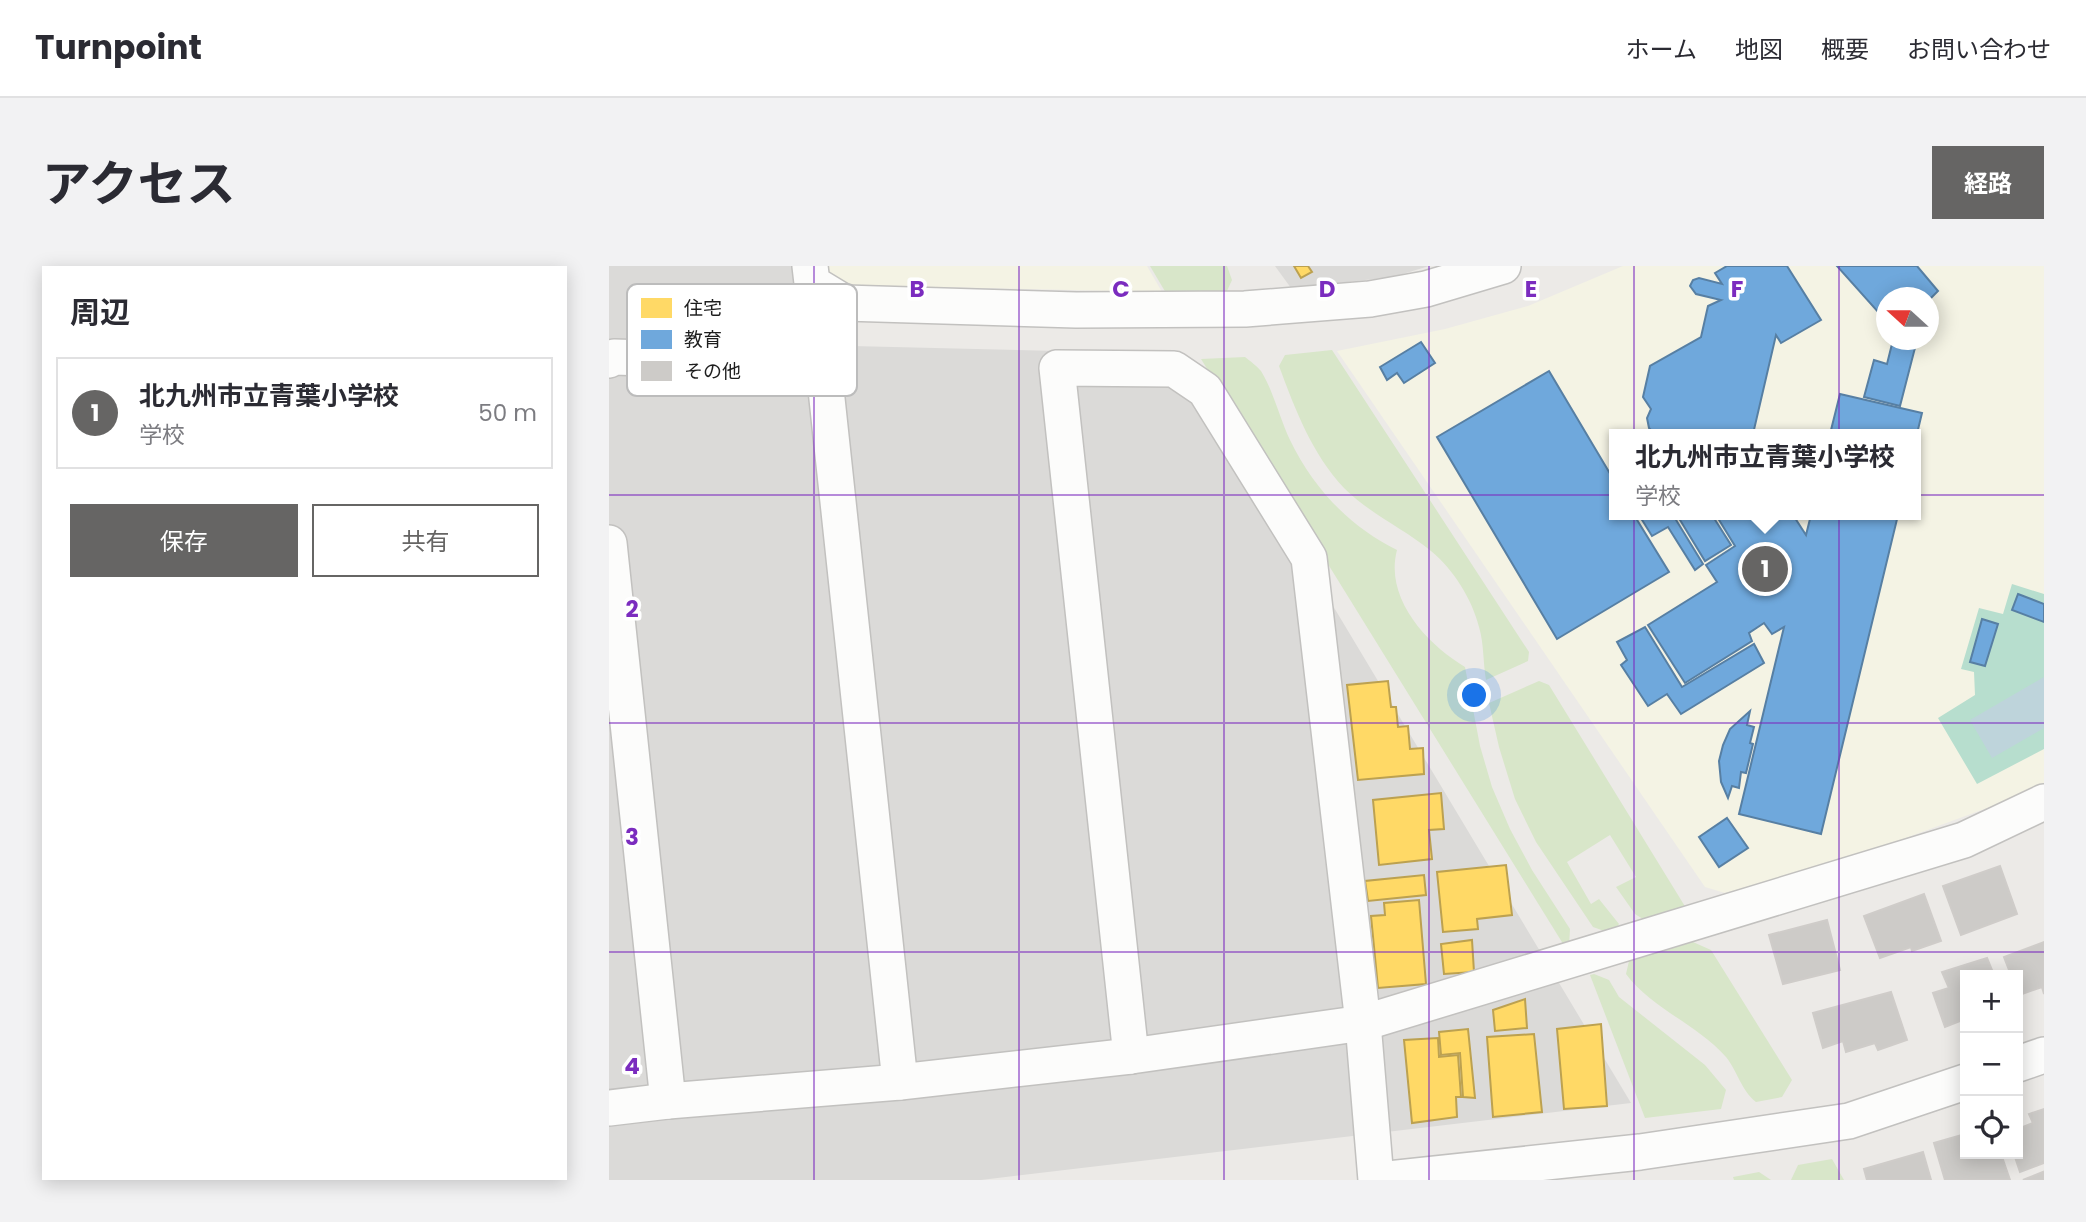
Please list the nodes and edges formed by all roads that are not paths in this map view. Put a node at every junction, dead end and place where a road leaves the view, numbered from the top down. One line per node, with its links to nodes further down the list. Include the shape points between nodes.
1 (810, 266): 4 (street)
2 (1503, 266): 3 (street)
3 (1418, 277): 5 (street, via 1370,299 1245,309)
4 (814, 284)
5 (857, 303)
6 (627, 357): 7 (street)
7 (609, 360)
8 (827, 396): 15 (street)
9 (609, 543): 17 (street)
10 (2044, 803): 11 (street, via 1964,840)
11 (1363, 1023): 13 (street); 13 (street, via 1309,558 1205,390 1174,369 1057,368); 19 (street)
12 (2044, 1055): 14 (street)
13 (1131, 1056): 15 (street)
14 (2023, 1062)
15 (900, 1082): 17 (street)
16 (1960, 1084): 19 (street, via 1849,1121 1640,1152)
17 (668, 1101): 18 (street)
18 (609, 1108)
19 (1377, 1180)

